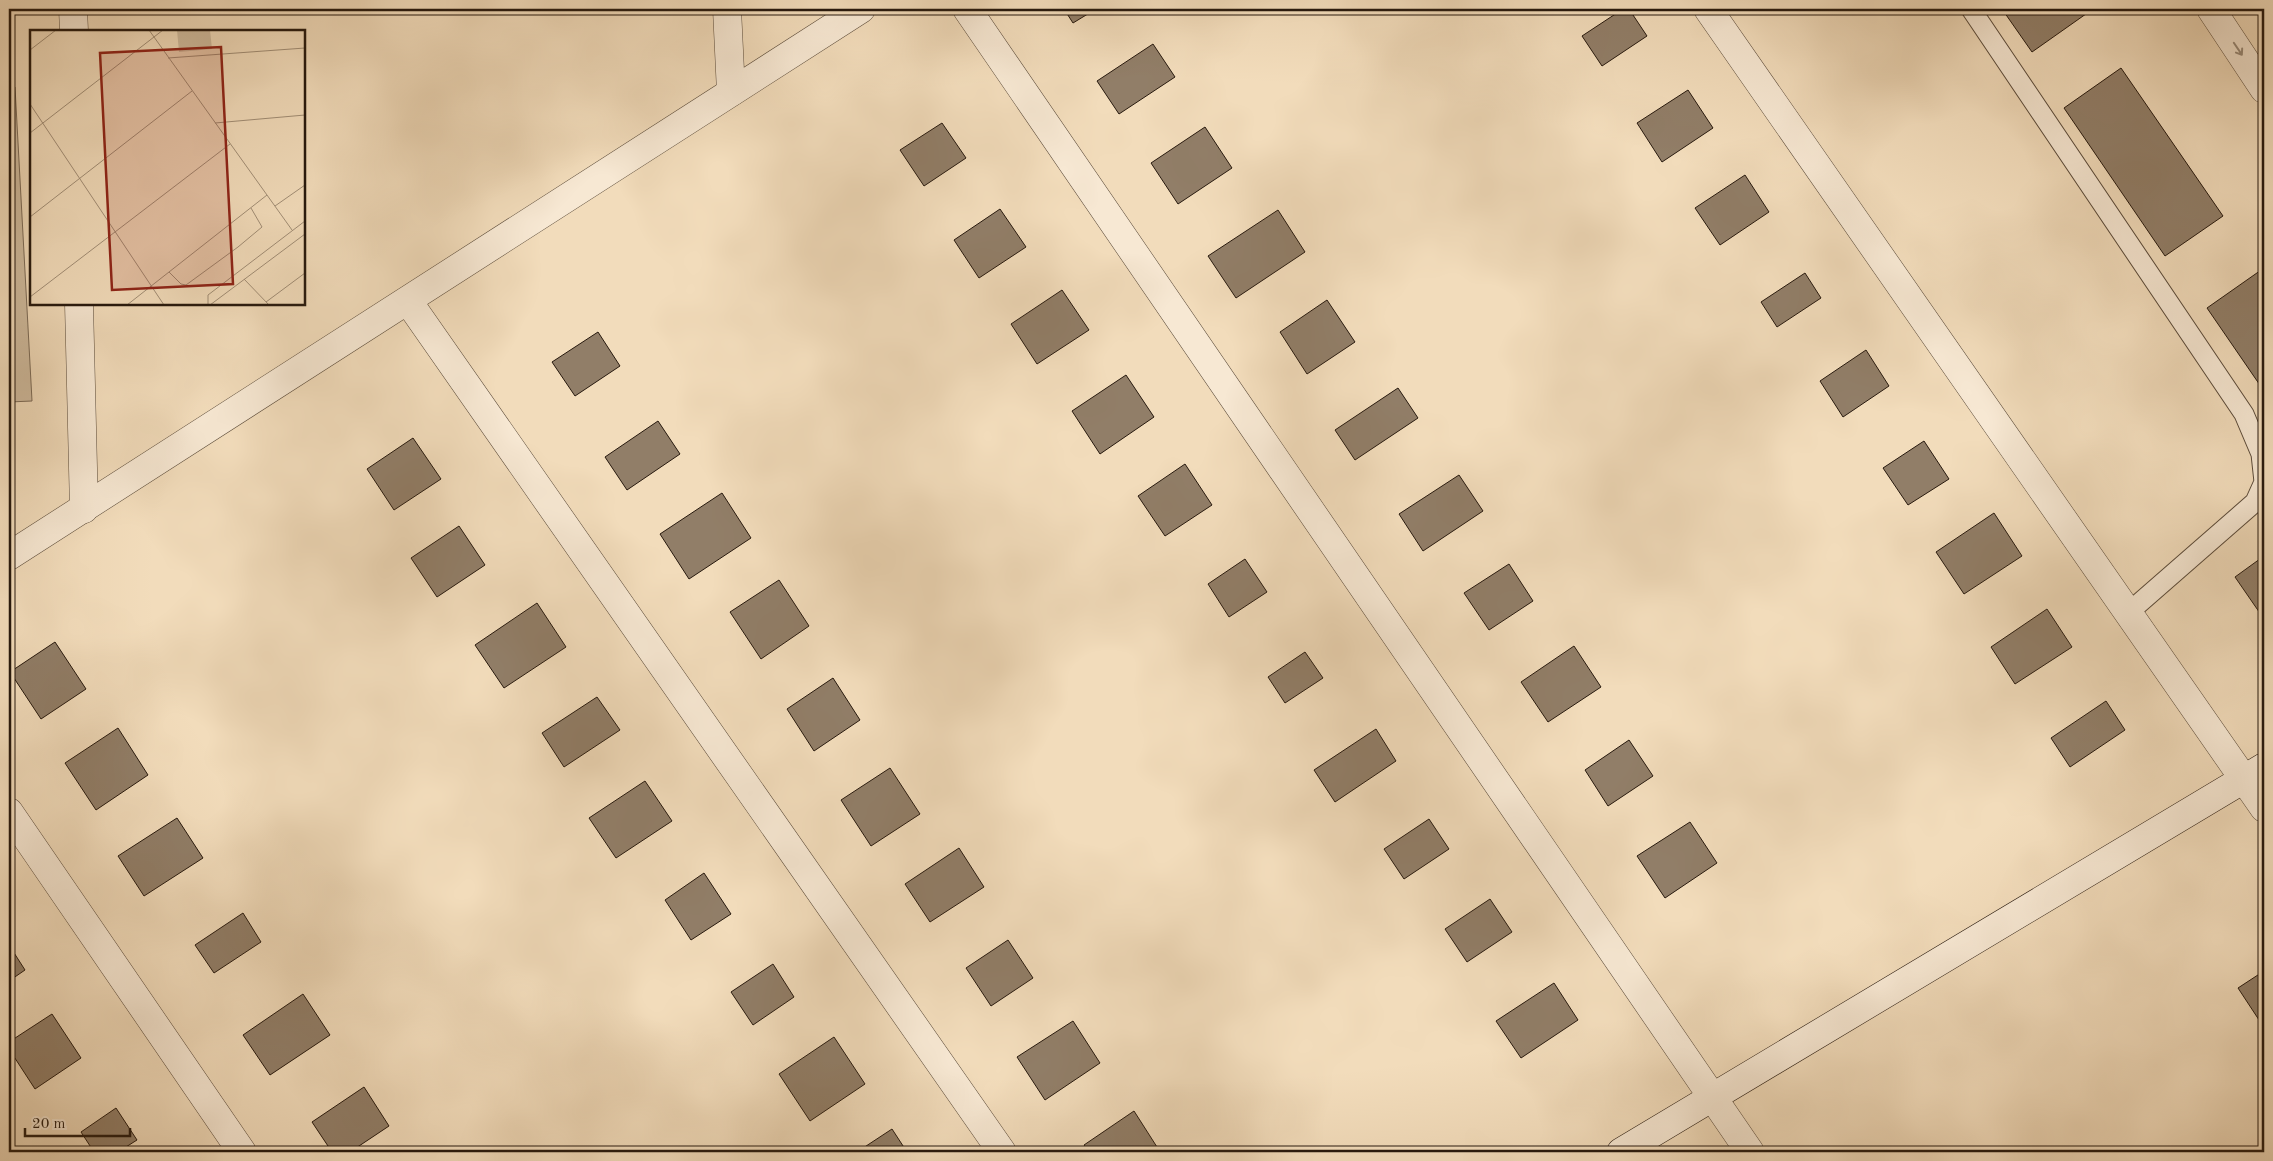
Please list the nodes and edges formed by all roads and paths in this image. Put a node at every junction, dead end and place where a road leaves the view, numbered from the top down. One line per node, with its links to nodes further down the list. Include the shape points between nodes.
1 (73, 9): 8 (street)
2 (727, 9): 10 (street)
3 (861, 9): 10 (street)
4 (967, 9): 19 (street)
5 (1708, 9): 15 (street)
6 (1971, 9): 15 (lane, via 2244,414 2261,454 2264,482 2255,502)
7 (2211, 9): 9 (street, one-way to 9)
8 (74, 30)
9 (2264, 89)
10 (731, 92): 11 (street)
11 (408, 301): 13 (street); 21 (street)
12 (80, 305): 13 (street)
13 (84, 509): 14 (street)
14 (9, 556)
15 (2128, 613): 16 (street)
16 (2254, 773): 17 (street); 19 (street)
17 (2264, 808)
18 (9, 812): 20 (street)
19 (1712, 1097): 22 (street); 23 (street)
20 (242, 1152)
21 (1002, 1152)
22 (1621, 1152)
23 (1750, 1152)

